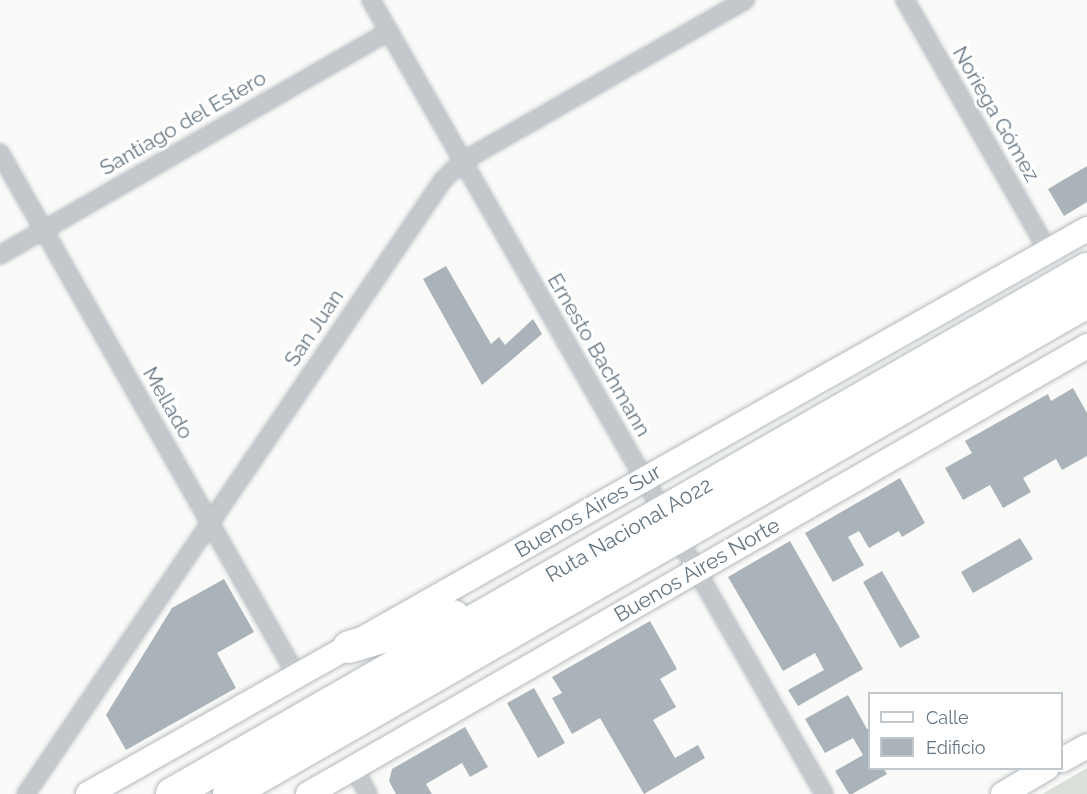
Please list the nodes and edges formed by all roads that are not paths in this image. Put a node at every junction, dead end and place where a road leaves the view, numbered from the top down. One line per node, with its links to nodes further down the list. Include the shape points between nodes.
1 (371, 0): 4 (street, Ernesto Bachmann)
2 (745, 0): 6 (street, San Juan)
3 (905, 0): 9 (street, Noriega Gómez)
4 (389, 32): 6 (street, Ernesto Bachmann); 8 (street, Santiago del Estero)
5 (0, 153): 8 (street, Mellado)
6 (463, 161): 14 (street, Ernesto Bachmann); 15 (street, San Juan, via 432,195)
7 (1087, 229): 9 (main road, Buenos Aires Sur)
8 (44, 230): 10 (street, Santiago del Estero); 15 (street, Mellado)
9 (1048, 250): 14 (main road, Buenos Aires Sur)
10 (0, 255)
11 (1087, 269): 16 (highway, Ruta Nacional A022)
12 (1087, 302): 16 (highway, Ruta Nacional A022)
13 (1087, 346): 17 (main road, Buenos Aires Norte)
14 (644, 479): 16 (street, Ernesto Bachmann); 19 (main road, Buenos Aires Sur)
15 (210, 523): 20 (street, Mellado); 25 (street, San Juan)
16 (670, 523): 17 (street, Ernesto Bachmann); 18 (highway, Ruta Nacional A022); 28 (highway, Ruta Nacional A022)
17 (696, 570): 23 (main road, Buenos Aires Norte); 31 (street, Ernesto Bachmann)
18 (501, 603): 19 (highway); 27 (highway, Ruta Nacional A022)
19 (349, 647): 20 (main road, Buenos Aires Sur)
20 (297, 676): 26 (main road, Buenos Aires Sur)
21 (1087, 746): 22 (main road)
22 (1063, 759)
23 (353, 767): 29 (main road, Buenos Aires Norte); 30 (street)
24 (1044, 770): 32 (main road)
25 (26, 794)
26 (88, 794)
27 (171, 794)
28 (229, 794)
29 (308, 794)
30 (368, 794)
31 (824, 794)
32 (1003, 794)

